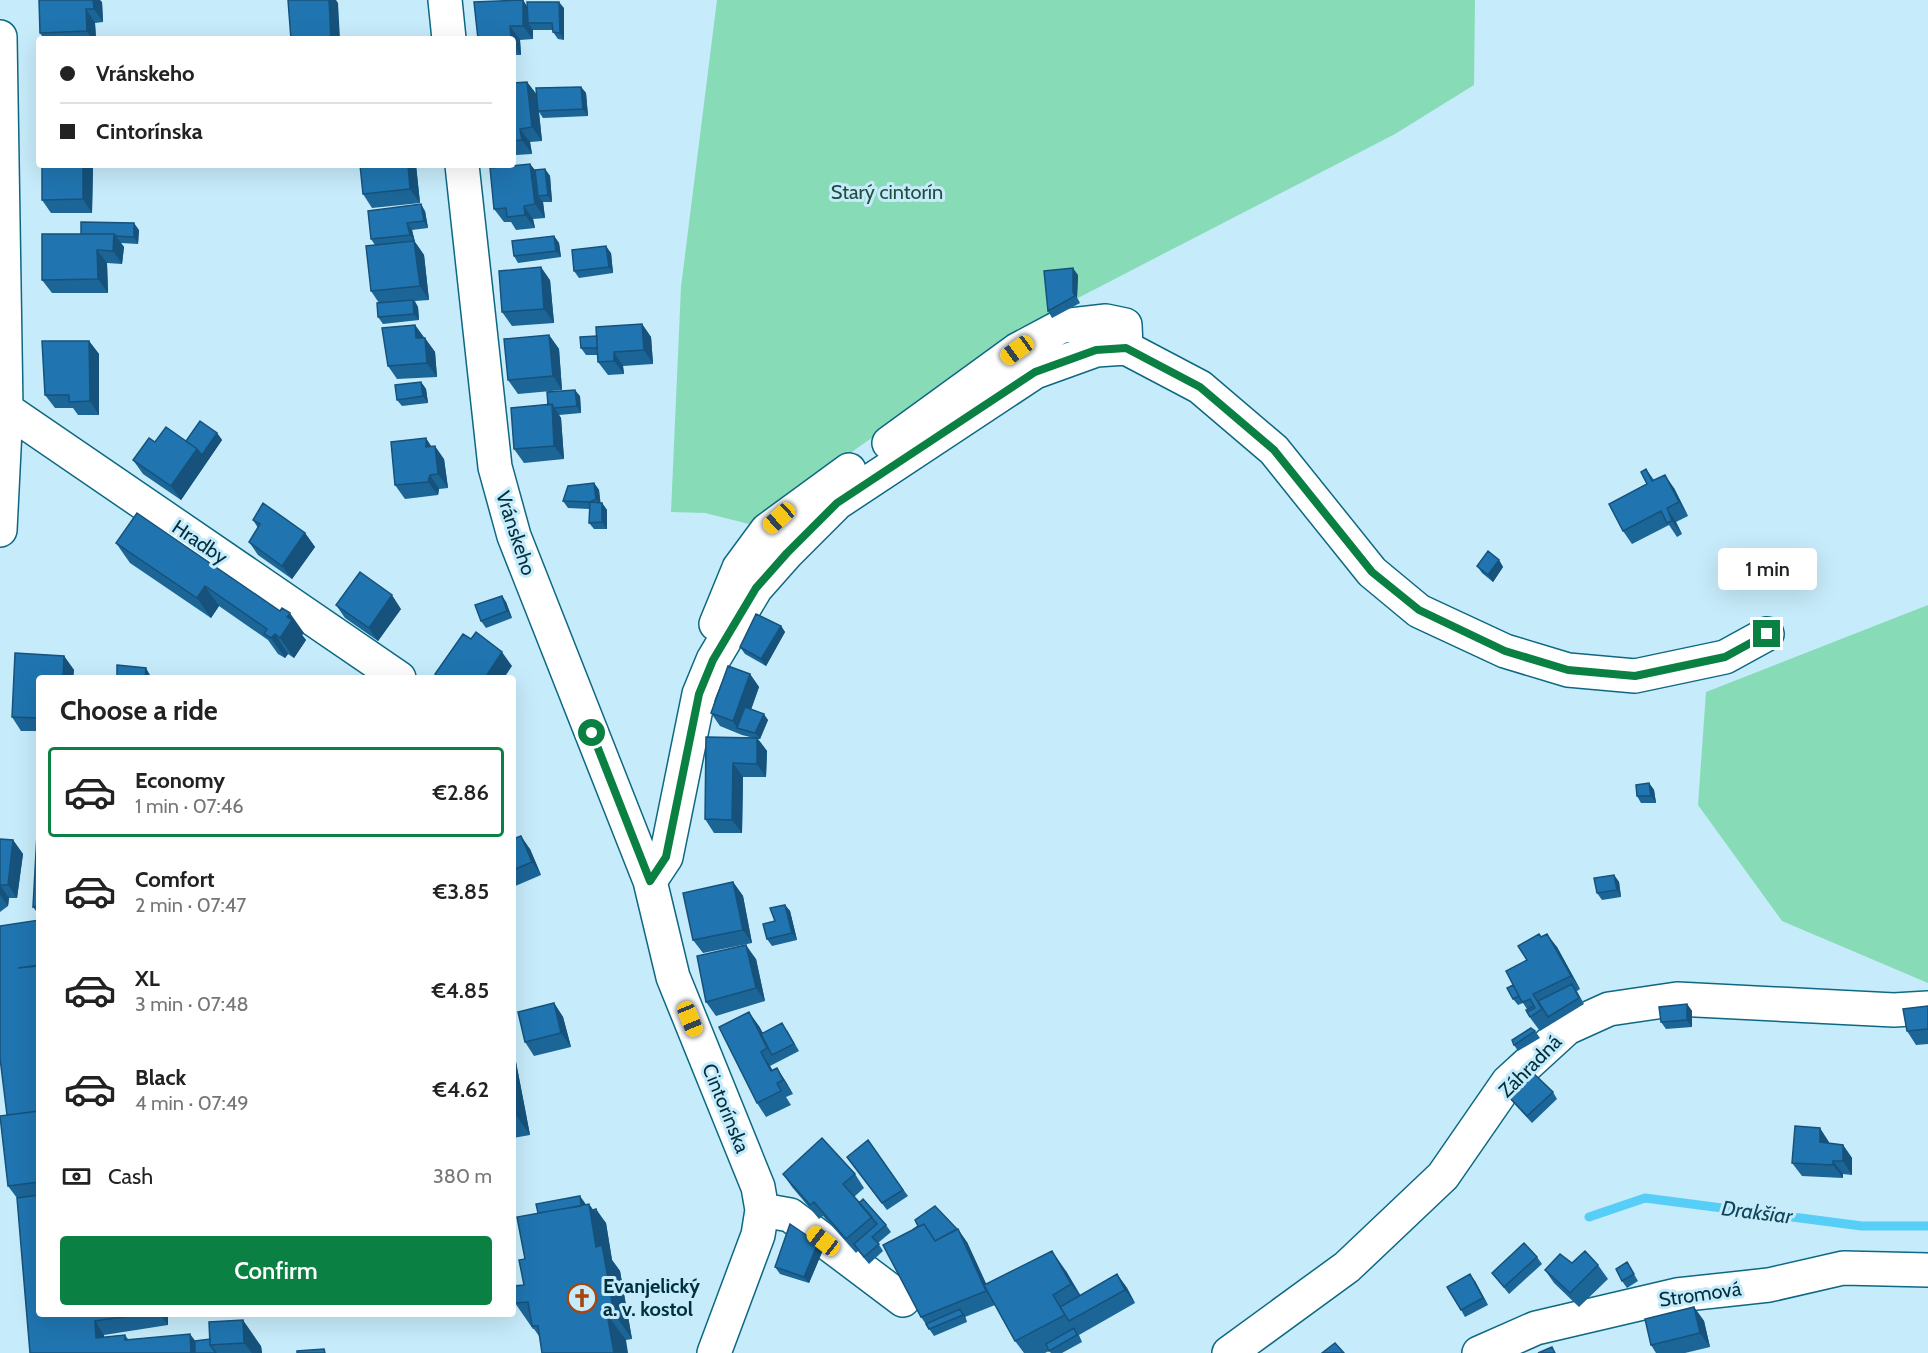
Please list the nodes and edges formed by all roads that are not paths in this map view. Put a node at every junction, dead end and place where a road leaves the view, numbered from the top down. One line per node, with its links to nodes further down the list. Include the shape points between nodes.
1 (445, 0): 2 (street)
2 (449, 36)
3 (0, 37): 5 (street)
4 (462, 168): 9 (street, Vránskeho, via 495,467 514,536)
5 (3, 407): 6 (street); 8 (street, Hradby)
6 (0, 530)
7 (1767, 634): 9 (street, via 1725,657 1635,676 1568,670 1505,651 1419,610 1372,572 1274,450 1200,387 1126,348 1096,350 1035,372 837,503 756,588 713,660 699,694 666,857)
8 (395, 675)
9 (650, 881): 11 (street, Cintorínska, via 673,977 758,1187)
10 (1928, 1008): 15 (street, Záhradná, via 1894,1010 1677,999 1609,1008 1567,1028 1508,1082 1443,1176 1347,1267)
11 (762, 1210): 13 (street, via 790,1215); 14 (street, Cintorínska, via 758,1235)
12 (1928, 1270): 16 (street, Stromová, via 1843,1268 1768,1285 1677,1295 1536,1328)
13 (903, 1300)
14 (714, 1353)
15 (1228, 1353)
16 (1479, 1353)

